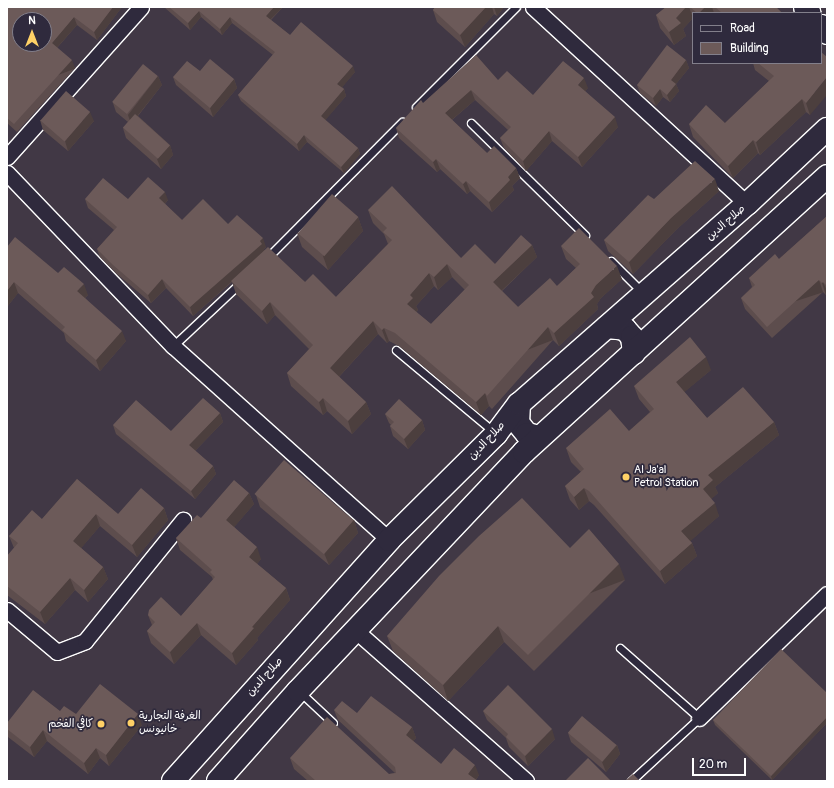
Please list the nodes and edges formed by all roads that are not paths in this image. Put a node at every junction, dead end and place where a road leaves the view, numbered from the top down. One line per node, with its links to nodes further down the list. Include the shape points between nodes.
1 (141, 7): 8 (street)
2 (516, 7): 4 (lane)
3 (534, 7): 11 (street)
4 (412, 111)
5 (407, 117): 14 (lane)
6 (471, 122): 12 (lane)
7 (827, 129): 11 (highway, صلاح الدين)
8 (10, 148)
9 (7, 173): 18 (street)
10 (827, 176): 20 (highway)
11 (747, 204): 16 (highway, صلاح الدين)
12 (589, 239)
13 (606, 256): 16 (lane)
14 (262, 262)
15 (245, 278): 18 (lane)
16 (645, 294): 17 (highway, صلاح الدين)
17 (607, 327): 20 (highway, via 625,329 632,337); 21 (highway, صلاح الدين)
18 (174, 346): 25 (street)
19 (396, 350): 22 (lane)
20 (634, 353): 23 (highway)
21 (519, 404): 22 (highway, صلاح الدين); 23 (highway, via 518,423 527,434)
22 (496, 434): 25 (highway, صلاح الدين)
23 (540, 437): 28 (highway)
24 (183, 520): 27 (street, via 85,641 57,652)
25 (389, 540): 33 (highway, صلاح الدين)
26 (827, 594): 31 (street)
27 (7, 610)
28 (355, 630): 30 (highway); 35 (street)
29 (620, 648): 31 (lane)
30 (298, 691): 32 (lane); 34 (highway)
31 (699, 718): 36 (lane)
32 (338, 728)
33 (174, 781)
34 (218, 781)
35 (526, 781)
36 (631, 781)

